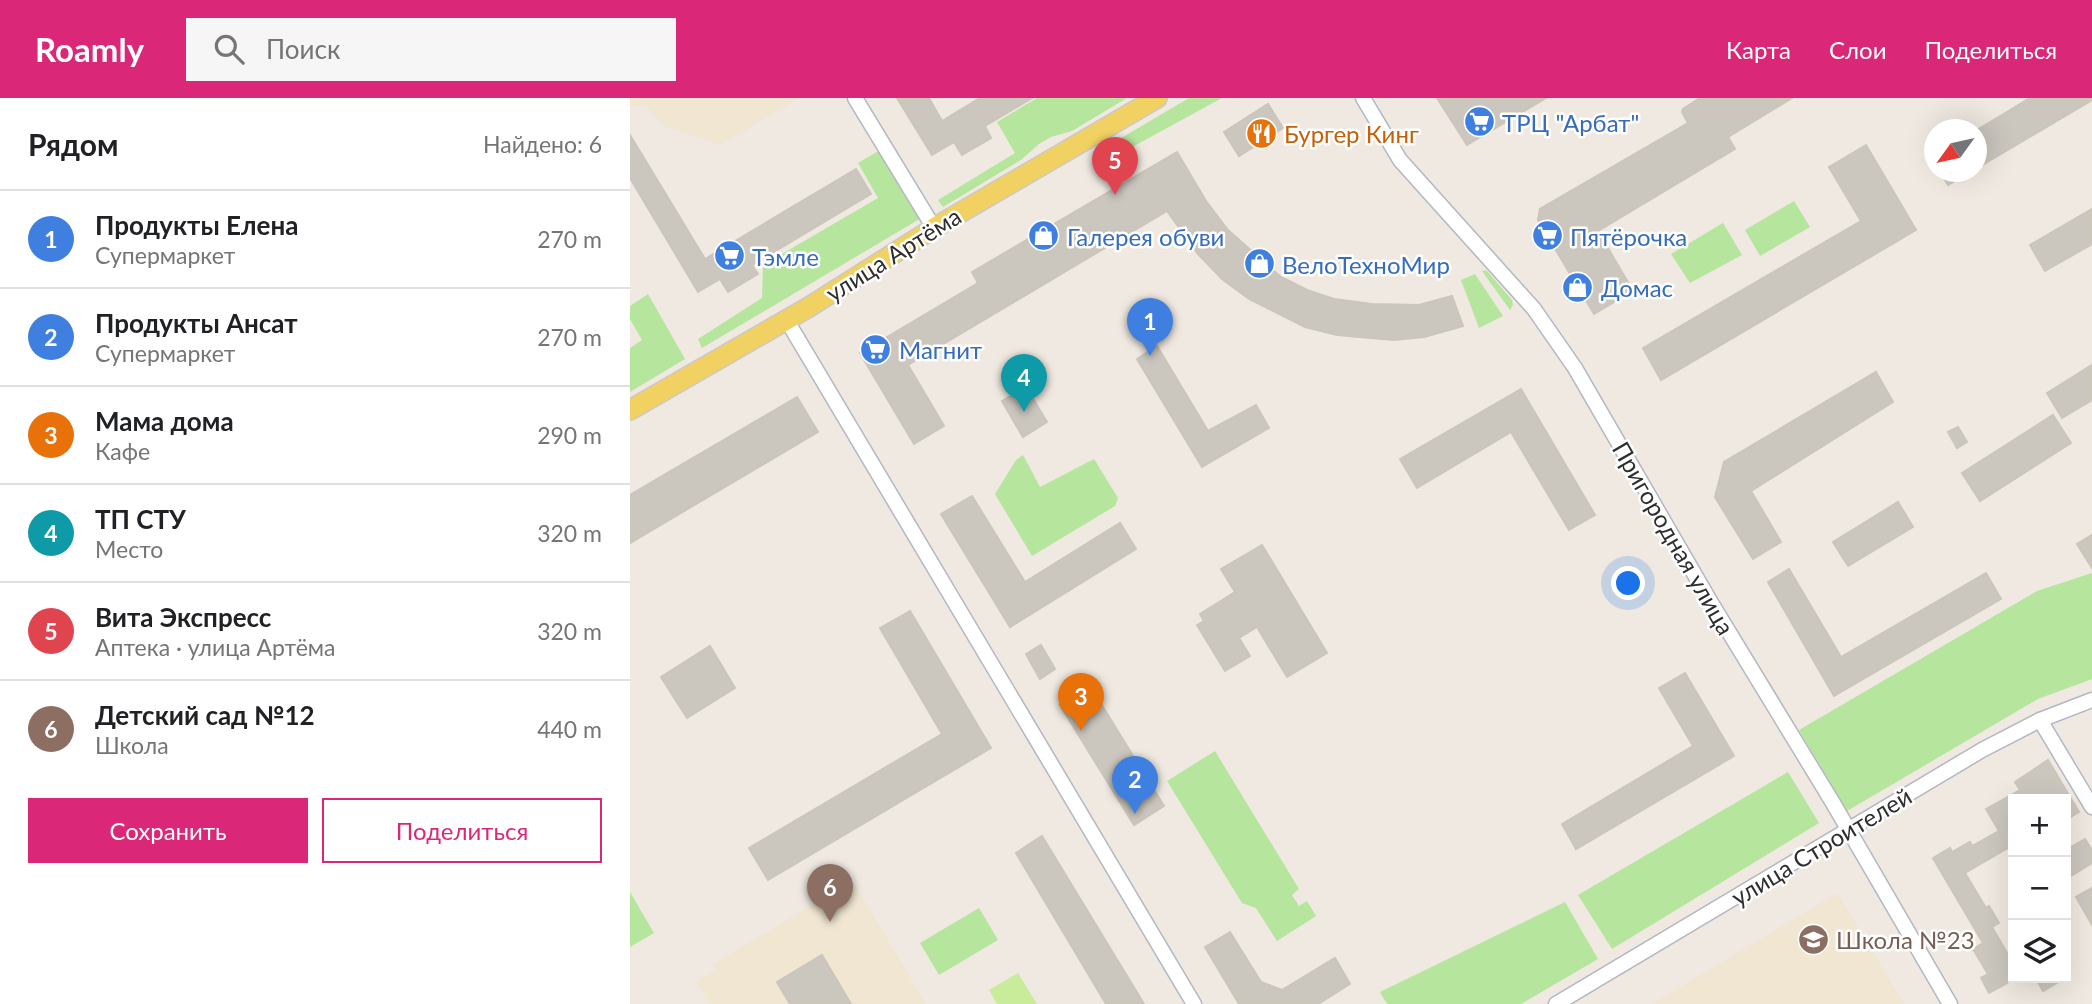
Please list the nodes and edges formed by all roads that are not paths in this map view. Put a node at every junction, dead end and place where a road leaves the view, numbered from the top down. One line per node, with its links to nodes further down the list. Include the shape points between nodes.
1 (855, 98): 4 (street)
2 (1157, 98): 4 (main road, улица Артёма)
3 (1363, 98): 10 (street, Пригородная улица, via 1400,160 1534,309 1562,348)
4 (934, 228): 5 (main road, улица Артёма)
5 (786, 319): 6 (main road, улица Артёма); 11 (street)
6 (630, 410)
7 (2092, 700): 8 (street, улица Строителей)
8 (2040, 720): 9 (street); 10 (street, улица Строителей)
9 (2092, 807)
10 (1848, 830): 12 (street, улица Строителей); 13 (street, Пригородная улица)
11 (1194, 1004)
12 (1556, 1004)
13 (1950, 1004)

